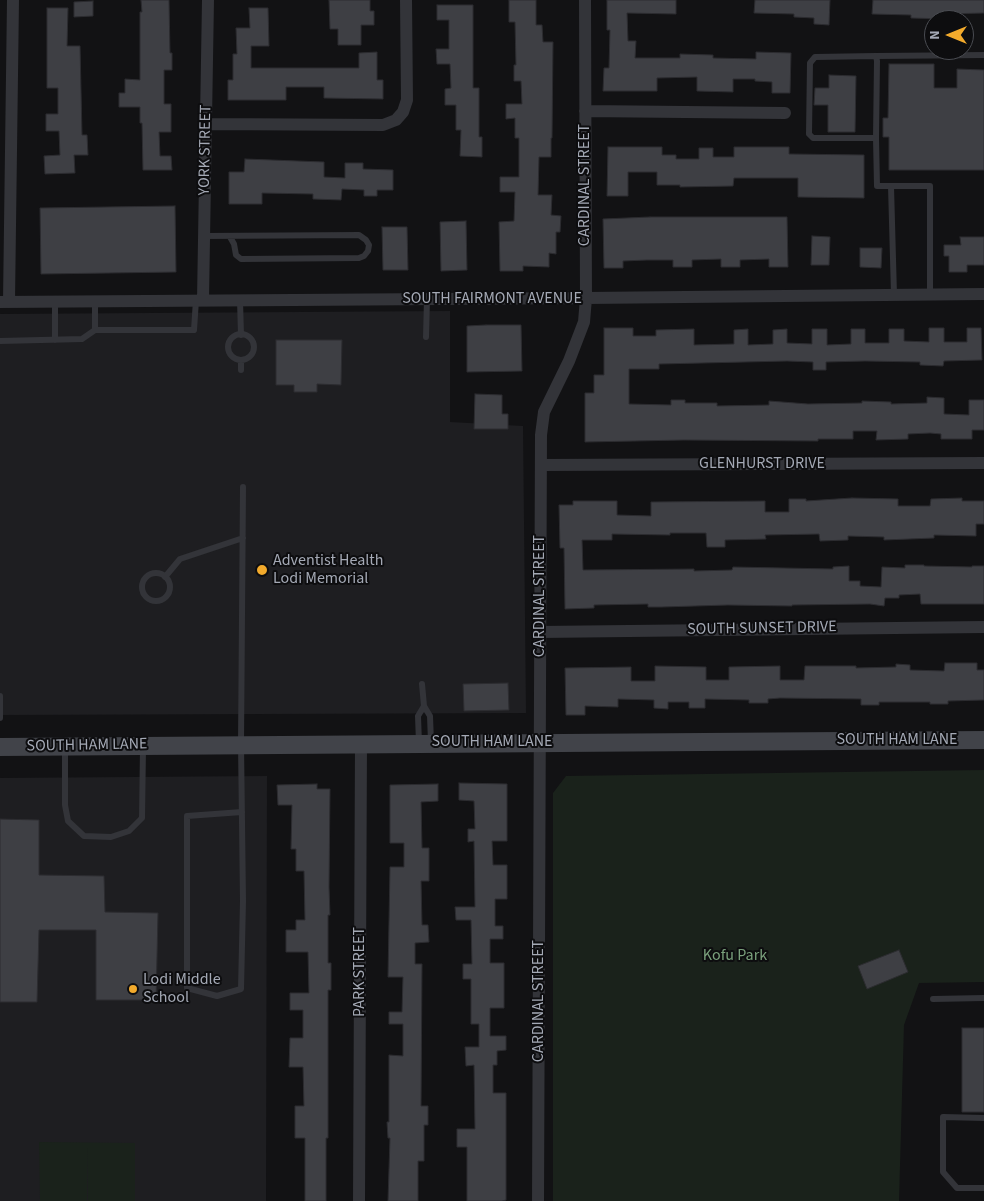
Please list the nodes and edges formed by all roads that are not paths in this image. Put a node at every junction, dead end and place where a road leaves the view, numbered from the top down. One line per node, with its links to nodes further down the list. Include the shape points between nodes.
1 (13, 0): 21 (street)
2 (208, 0): 9 (street, YORK STREET)
3 (406, 0): 9 (street, via 407,100 396,120 383,125)
4 (585, 0): 7 (street, CARDINAL STREET)
5 (984, 55): 6 (lane)
6 (876, 56): 10 (lane); 10 (lane, via 814,58 810,63 809,134 813,138)
7 (585, 111): 8 (street); 17 (street, CARDINAL STREET)
8 (785, 113)
9 (207, 124): 12 (street, YORK STREET)
10 (876, 138): 11 (lane, via 877,186)
11 (891, 186): 14 (lane, via 930,186); 16 (lane)
12 (204, 236): 13 (lane); 19 (street, YORK STREET)
13 (230, 237): 13 (lane, via 236,255 241,259 359,258 368,251 369,245 359,235)
14 (930, 294): 15 (street, SOUTH FAIRMONT AVENUE); 16 (street, SOUTH FAIRMONT AVENUE)
15 (984, 294)
16 (894, 295): 17 (street, SOUTH FAIRMONT AVENUE)
17 (586, 298): 18 (street, SOUTH FAIRMONT AVENUE); 32 (street, CARDINAL STREET, via 584,322 544,412)
18 (427, 299): 20 (street, SOUTH FAIRMONT AVENUE); 26 (lane)
19 (199, 300): 20 (street, SOUTH FAIRMONT AVENUE); 23 (street, SOUTH FAIRMONT AVENUE); 24 (lane, via 194,330)
20 (240, 300): 25 (lane)
21 (5, 301): 22 (street, SOUTH FAIRMONT AVENUE)
22 (55, 301): 23 (street, SOUTH FAIRMONT AVENUE); 27 (lane)
23 (95, 301): 24 (lane)
24 (95, 330): 27 (lane, via 82,339)
25 (240, 335): 29 (lane, via 232,339 228,348 232,356); 29 (lane, via 250,338 254,347 250,356)
26 (426, 337)
27 (55, 340): 28 (lane)
28 (0, 341)
29 (241, 360): 30 (lane)
30 (241, 370)
31 (984, 463): 32 (street, GLENHURST DRIVE)
32 (540, 465): 37 (street, CARDINAL STREET)
33 (243, 487): 34 (lane)
34 (243, 538): 35 (lane, via 180,559); 46 (lane)
35 (165, 577): 35 (lane, via 160,574 145,579 142,589 152,601 166,596 170,586)
36 (984, 627): 37 (street, SOUTH SUNSET DRIVE)
37 (540, 632): 44 (street, CARDINAL STREET)
38 (422, 684): 40 (lane)
39 (0, 696): 41 (lane)
40 (424, 706): 43 (lane, via 430,716); 43 (lane, via 418,716)
41 (0, 718)
42 (984, 740): 44 (main road, SOUTH HAM LANE)
43 (425, 742): 44 (main road, SOUTH HAM LANE); 45 (main road, SOUTH HAM LANE)
44 (540, 742): 56 (street, CARDINAL STREET)
45 (361, 743): 46 (main road, SOUTH HAM LANE); 55 (street, PARK STREET)
46 (242, 744): 47 (main road, SOUTH HAM LANE); 50 (lane)
47 (143, 745): 48 (main road, SOUTH HAM LANE); 48 (lane, via 142,818 129,831 111,838 84,836 68,821)
48 (65, 746): 49 (main road, SOUTH HAM LANE)
49 (0, 747)
50 (242, 812): 50 (lane, via 187,816 187,988 217,996 241,989)
51 (984, 998): 52 (lane)
52 (933, 999)
53 (984, 1118): 54 (lane, via 943,1118 943,1172 957,1188)
54 (984, 1188)
55 (359, 1201)
56 (538, 1201)

